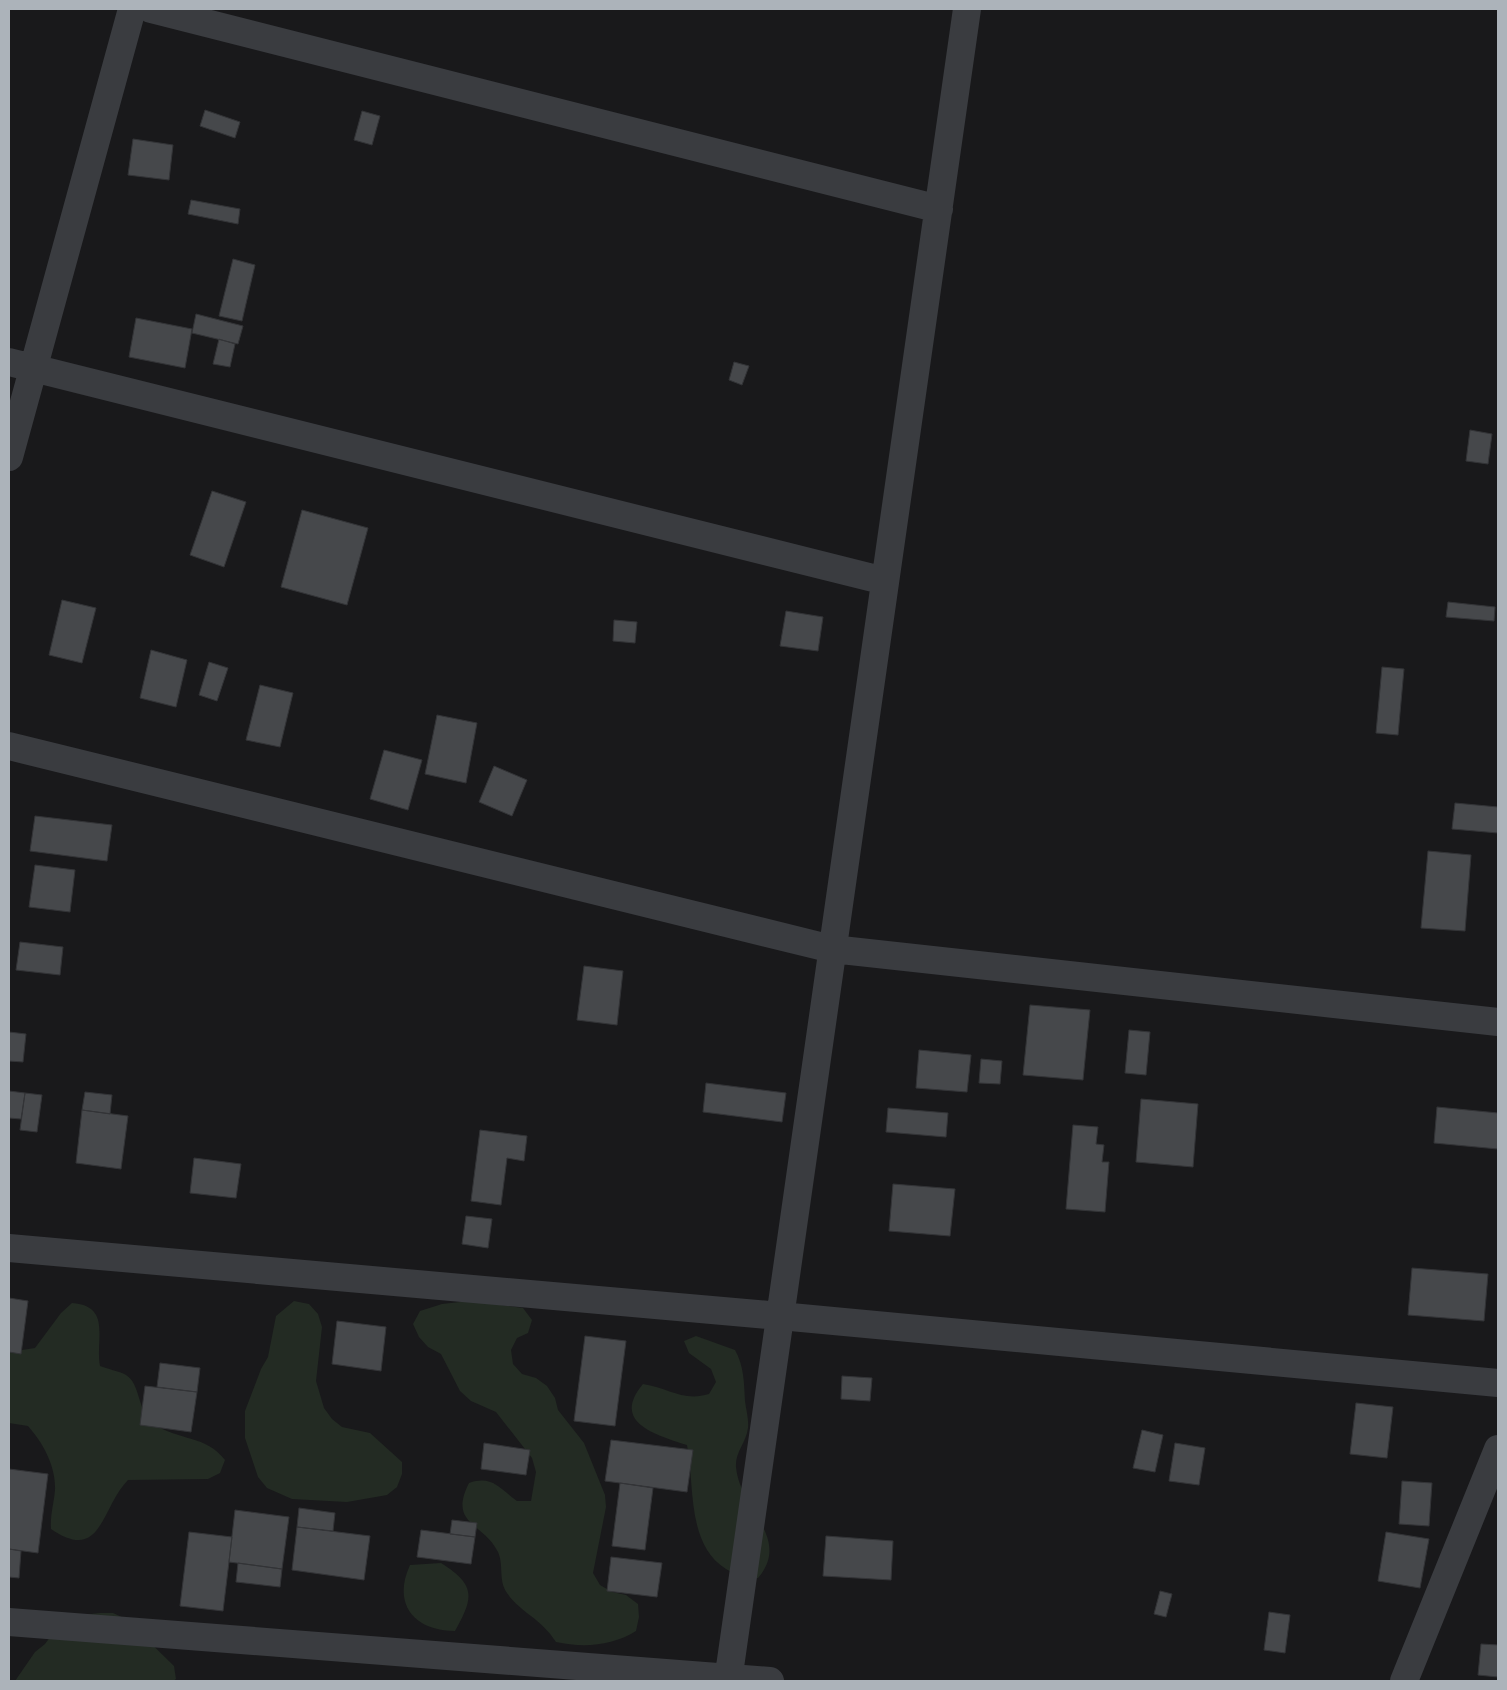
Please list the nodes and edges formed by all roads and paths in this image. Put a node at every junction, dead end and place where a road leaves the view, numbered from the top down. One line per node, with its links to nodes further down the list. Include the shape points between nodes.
1 (132, 9): 5 (street)
2 (151, 9): 4 (street)
3 (967, 9): 4 (street)
4 (938, 208): 7 (street)
5 (21, 365): 6 (street); 7 (street)
6 (9, 457)
7 (885, 581): 9 (street)
8 (9, 746): 9 (street)
9 (832, 949): 10 (street); 12 (street)
10 (1498, 1022)
11 (9, 1248): 12 (street)
12 (780, 1316): 13 (street); 17 (street)
13 (1498, 1382)
14 (1498, 1449): 15 (street)
15 (1491, 1485): 19 (street)
16 (9, 1622): 17 (street)
17 (728, 1679): 18 (street)
18 (770, 1681)
19 (1404, 1681)

